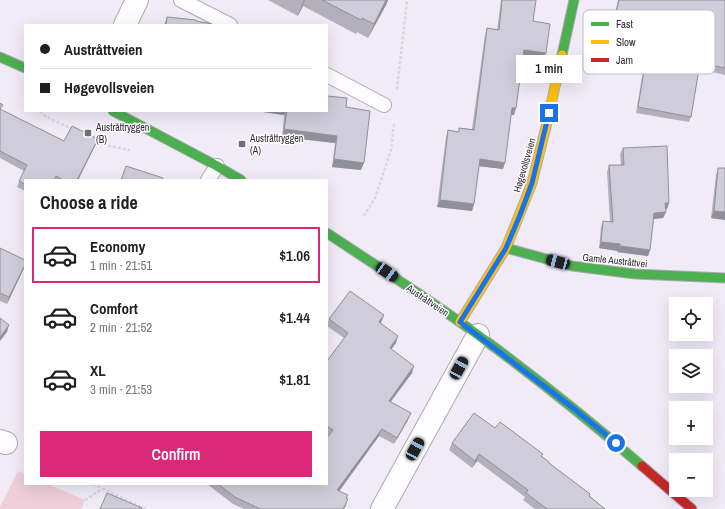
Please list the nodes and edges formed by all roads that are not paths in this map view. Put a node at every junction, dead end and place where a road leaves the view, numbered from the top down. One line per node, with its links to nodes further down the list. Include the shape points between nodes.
1 (136, 0): 4 (street)
2 (181, 0): 5 (lane)
3 (574, 0): 15 (main road, Høgevollsveien, via 532,183)
4 (125, 24)
5 (228, 24)
6 (0, 57): 7 (main road)
7 (24, 68)
8 (328, 76): 9 (lane)
9 (384, 105)
10 (115, 112): 11 (main road)
11 (217, 166): 12 (lane); 13 (main road)
12 (209, 179)
13 (238, 179)
14 (328, 234): 17 (main road, Austråttveien)
15 (506, 248): 16 (main road, Gamle Austråttvei, via 572,266 635,274); 17 (main road, Høgevollsveien)
16 (725, 278)
17 (460, 322): 18 (main road, Austråttveien)
18 (478, 335): 19 (street); 20 (main road, Austråttveien, via 585,418)
19 (382, 509)
20 (692, 509)

